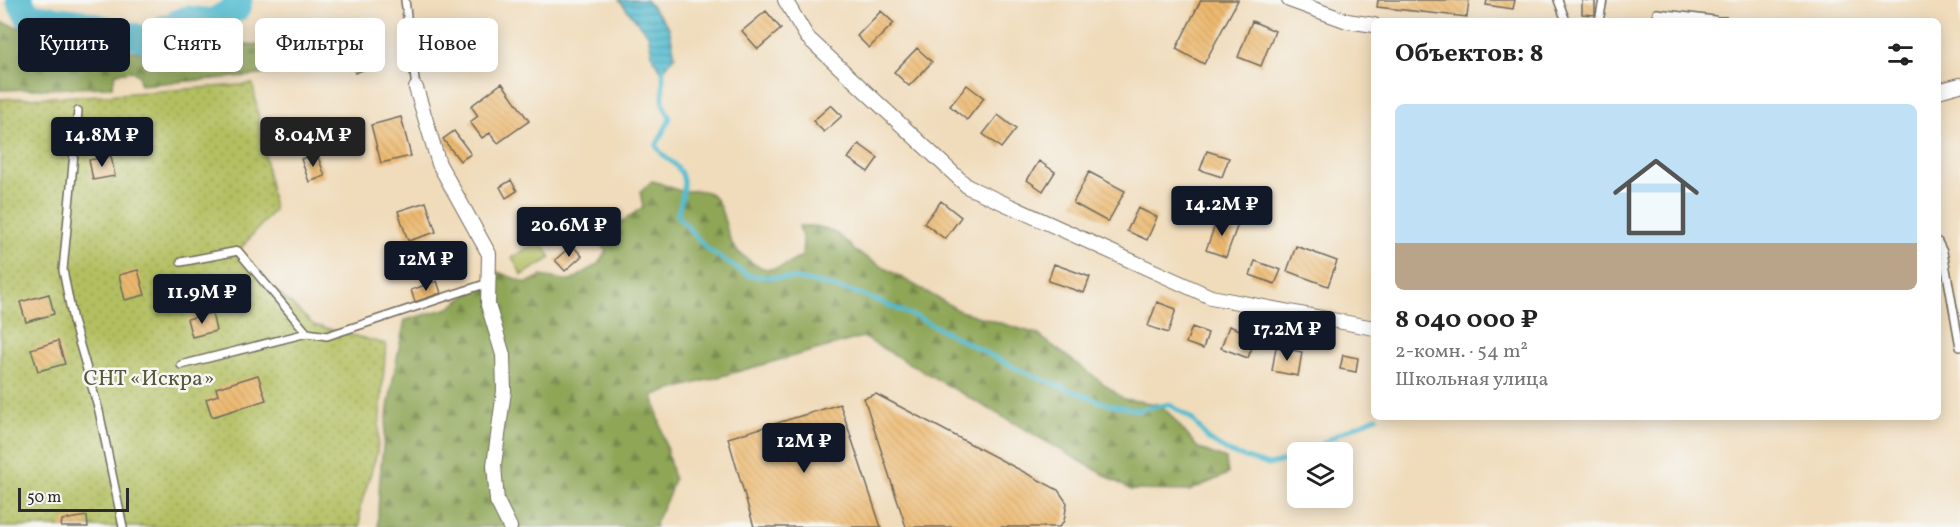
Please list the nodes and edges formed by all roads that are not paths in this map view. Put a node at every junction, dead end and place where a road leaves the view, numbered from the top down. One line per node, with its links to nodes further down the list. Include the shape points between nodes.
1 (405, 0): 12 (lane)
2 (785, 0): 18 (street, via 807,37 969,187 1211,297)
3 (1289, 0): 10 (street, via 1347,21)
4 (1558, 0): 7 (lane)
5 (1603, 0): 8 (lane)
6 (1657, 13): 9 (lane)
7 (1565, 18)
8 (1600, 18)
9 (1698, 18)
10 (1371, 25)
11 (1960, 85): 13 (street)
12 (416, 88): 17 (street, via 440,164 489,254)
13 (1941, 90)
14 (78, 111): 22 (lane, via 63,270)
15 (1941, 248): 20 (lane)
16 (181, 262): 19 (lane, via 238,251)
17 (488, 283): 19 (lane, via 327,336); 23 (street, via 488,305 503,355 504,391 494,465 497,501)
18 (1371, 327)
19 (308, 333): 21 (lane)
20 (1960, 347)
21 (181, 365)
22 (123, 527)
23 (510, 527)

